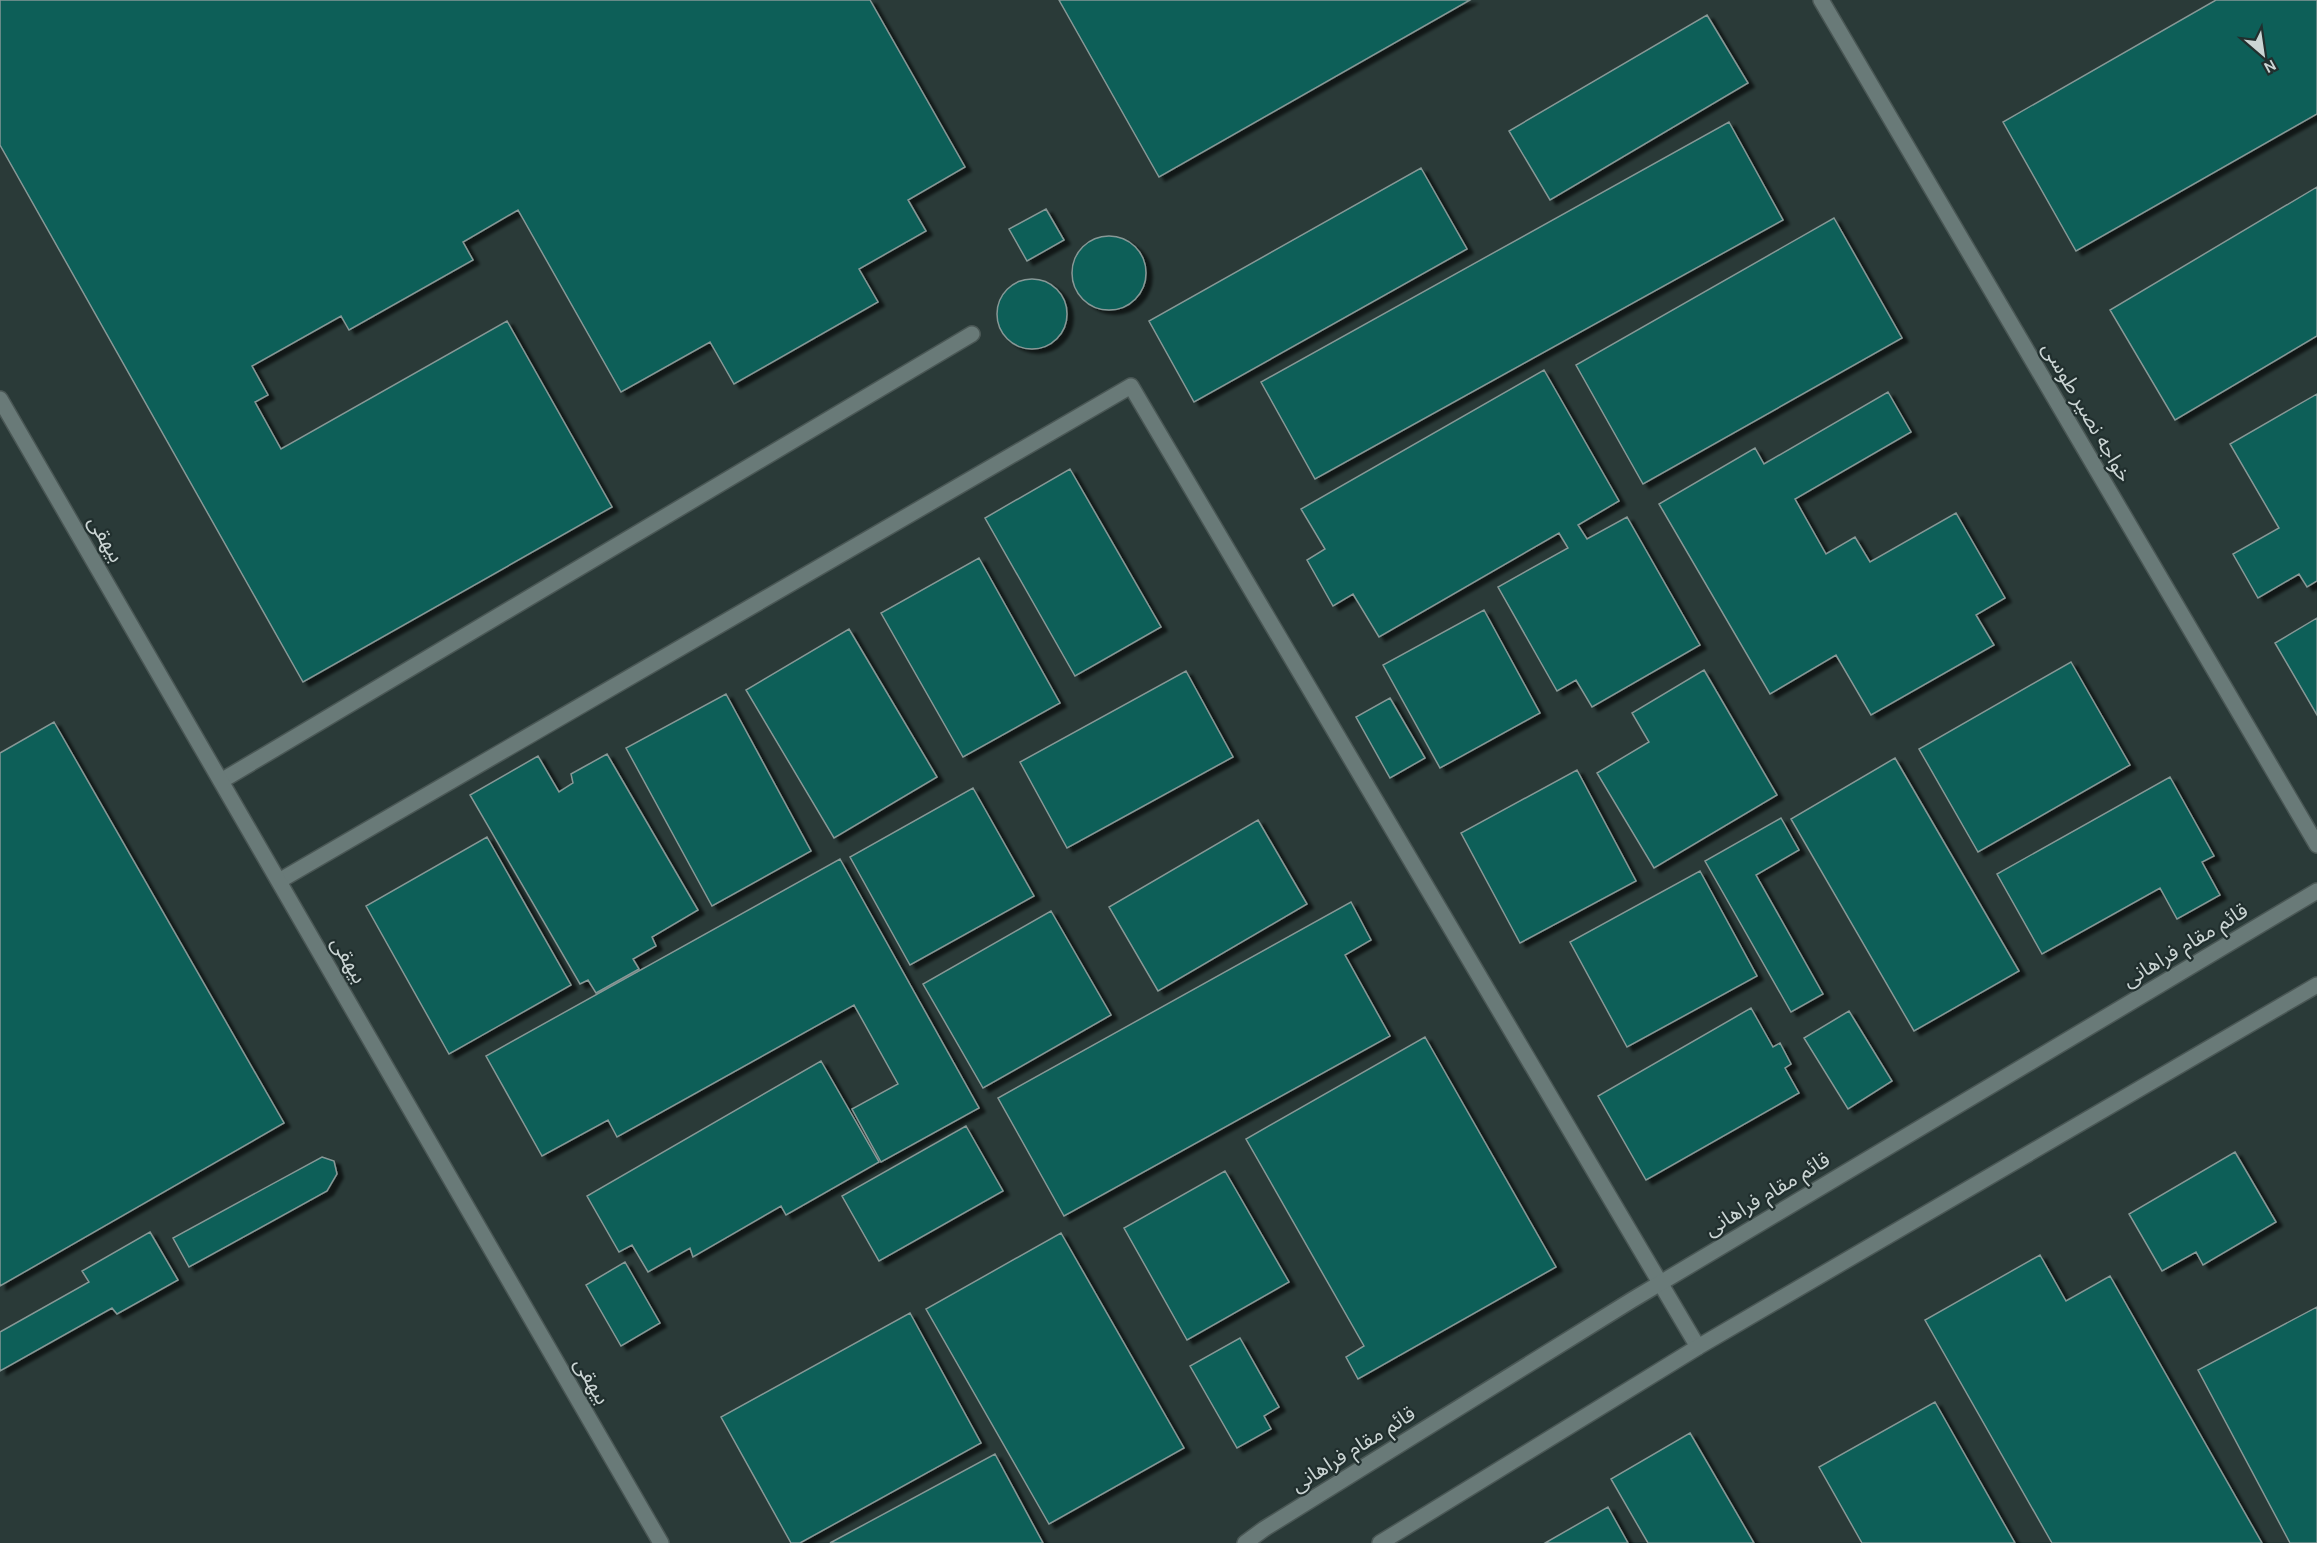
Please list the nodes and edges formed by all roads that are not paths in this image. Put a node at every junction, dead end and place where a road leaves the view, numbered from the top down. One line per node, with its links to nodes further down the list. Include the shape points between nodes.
1 (1821, 0): 5 (street, خواجه نصیر طوسی)
2 (972, 334): 4 (street)
3 (0, 399): 4 (street, بیهقی)
4 (221, 781): 6 (street, بیهقی)
5 (2317, 845)
6 (279, 881): 9 (street, via 1131,386); 11 (street, بیهقی)
7 (2317, 891): 9 (street, قائم مقام فراهانی)
8 (2317, 986): 10 (street)
9 (1661, 1282): 10 (street); 12 (street, قائم مقام فراهانی)
10 (1698, 1347): 13 (street)
11 (661, 1543)
12 (1245, 1543)
13 (1380, 1543)

